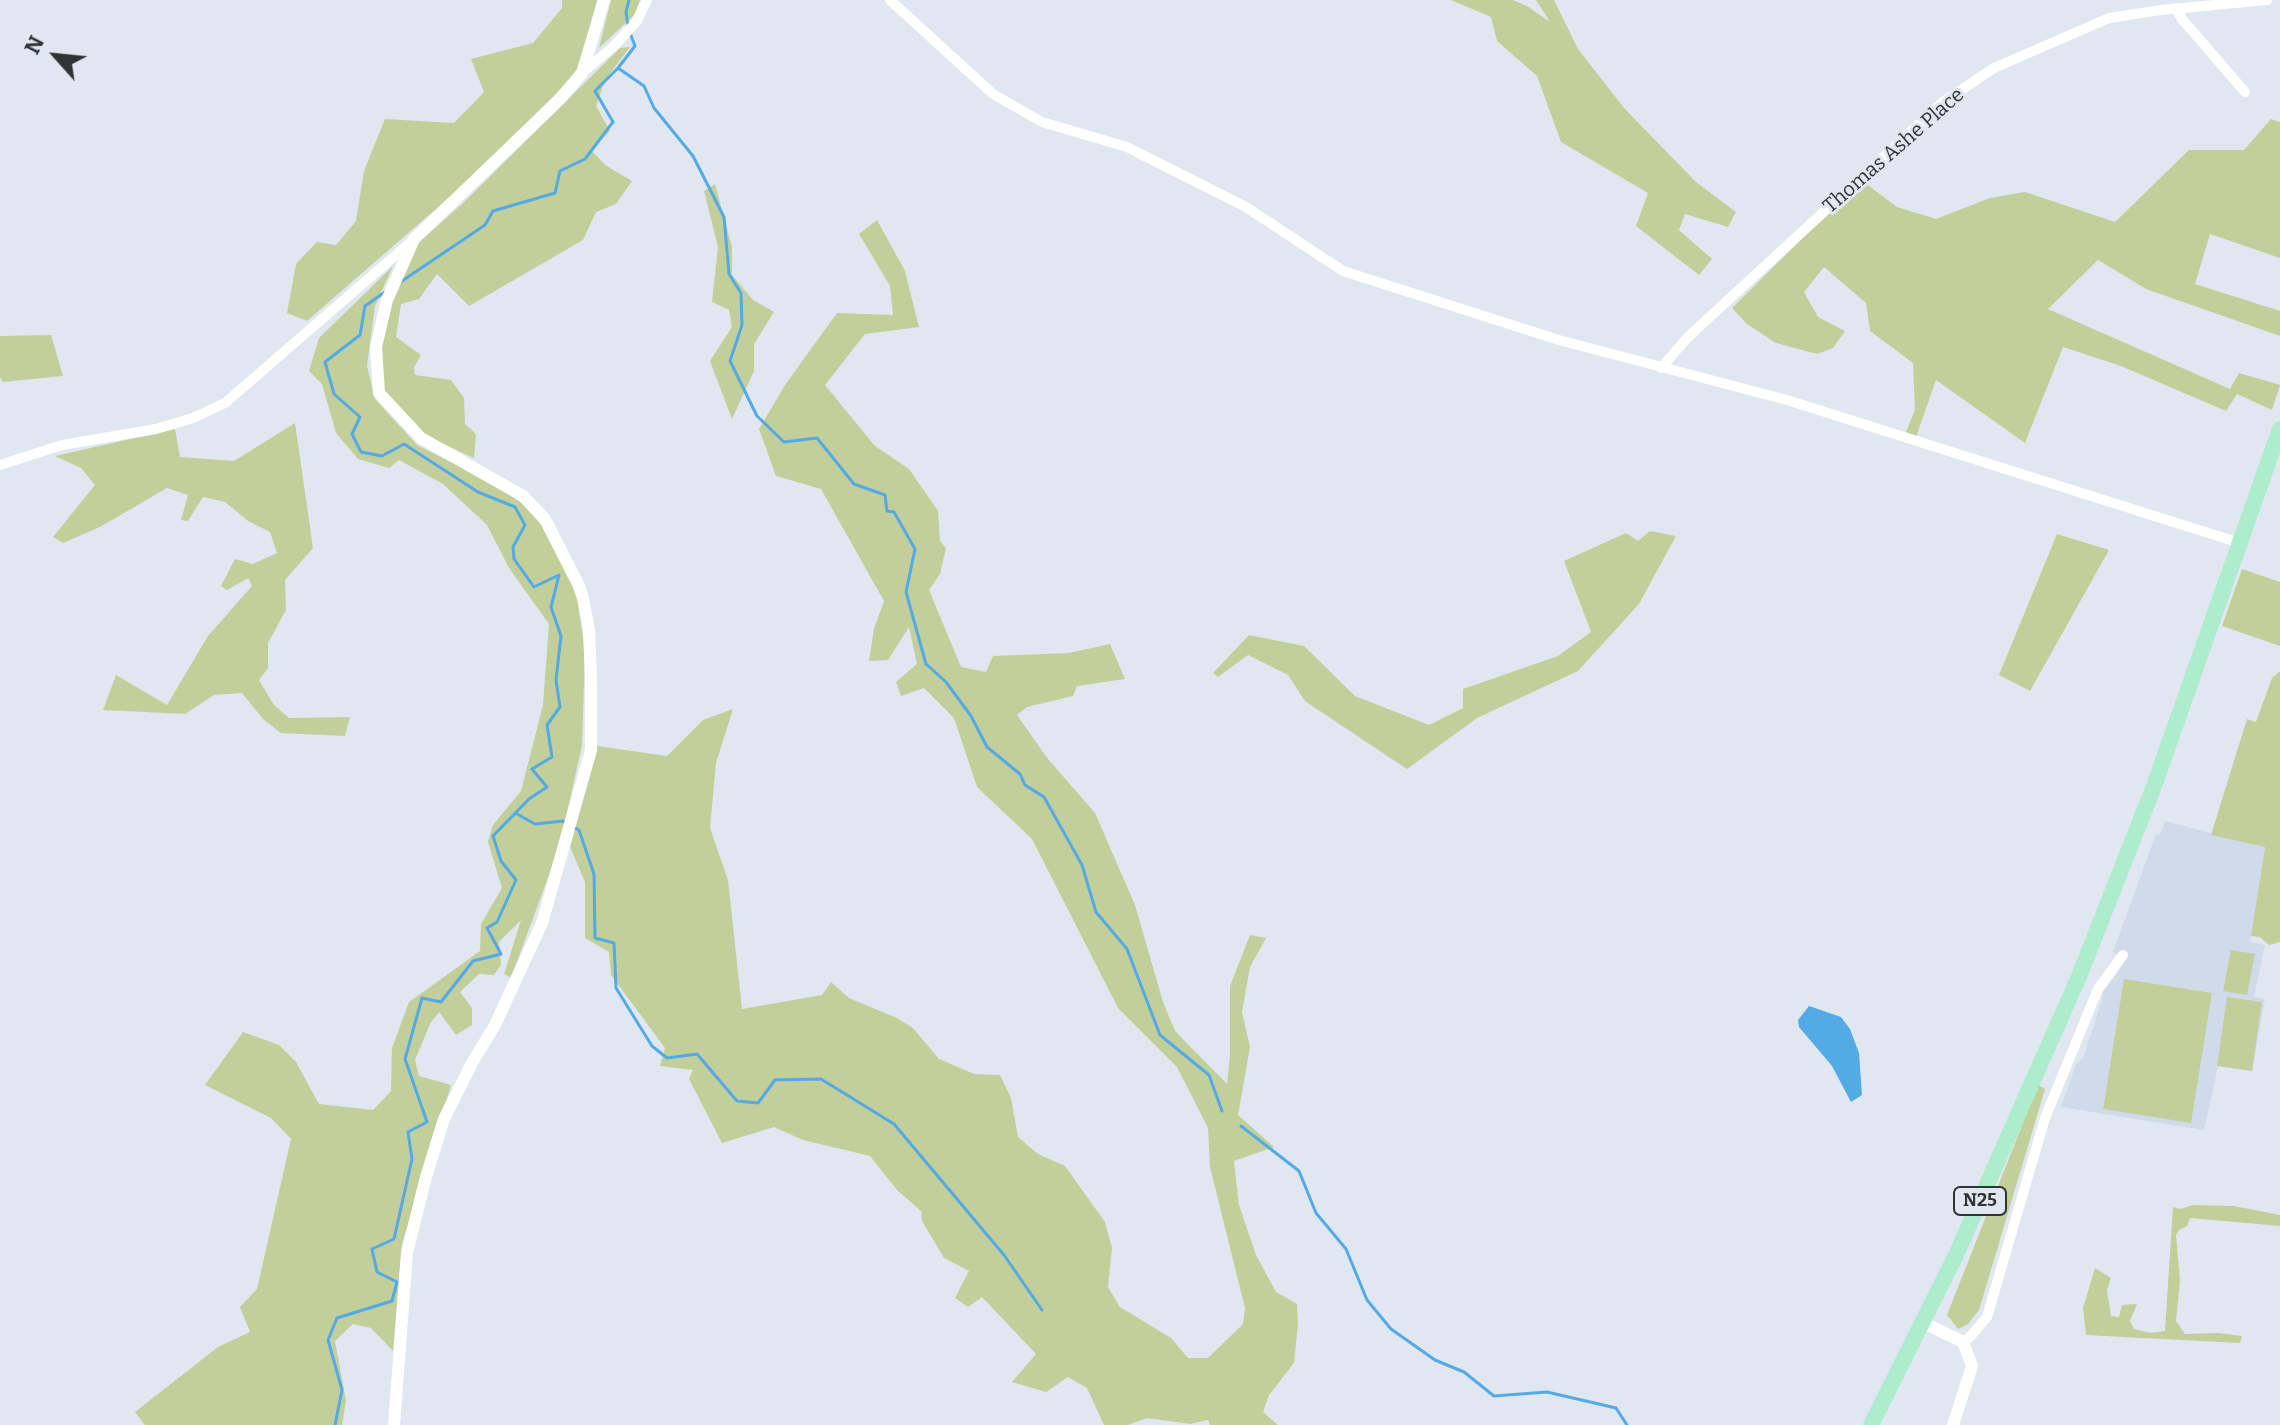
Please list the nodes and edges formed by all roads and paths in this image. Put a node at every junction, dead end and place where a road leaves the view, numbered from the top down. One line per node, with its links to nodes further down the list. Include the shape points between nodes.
1 (604, 0): 6 (street)
2 (647, 0): 6 (street, via 637,21)
3 (890, 0): 9 (street, via 993,94 1042,122 1118,144 1246,207 1343,271)
4 (2267, 0): 5 (street, Thomas Ashe Place)
5 (2176, 8): 7 (street); 9 (street, Thomas Ashe Place, via 2109,18 2082,28 1994,68 1943,102 1688,337)
6 (582, 73): 8 (street)
7 (2245, 92)
8 (414, 239): 11 (street, via 225,403 156,429 62,445); 16 (street, via 387,300 376,347 379,393 421,438 523,496 545,519 578,584 589,630 591,750 542,923 444,1119 426,1177 407,1253)
9 (1661, 368): 12 (street, via 1787,400)
10 (2280, 429): 12 (highway, N25)
11 (0, 465)
12 (2240, 543): 14 (highway, N25, via 2103,919)
13 (2123, 955): 15 (street, via 2098,989 2045,1118 1987,1317)
14 (1924, 1323): 15 (street); 17 (highway, N25)
15 (1963, 1342): 18 (street, via 1972,1366)
16 (394, 1425)
17 (1871, 1425)
18 (1953, 1425)

